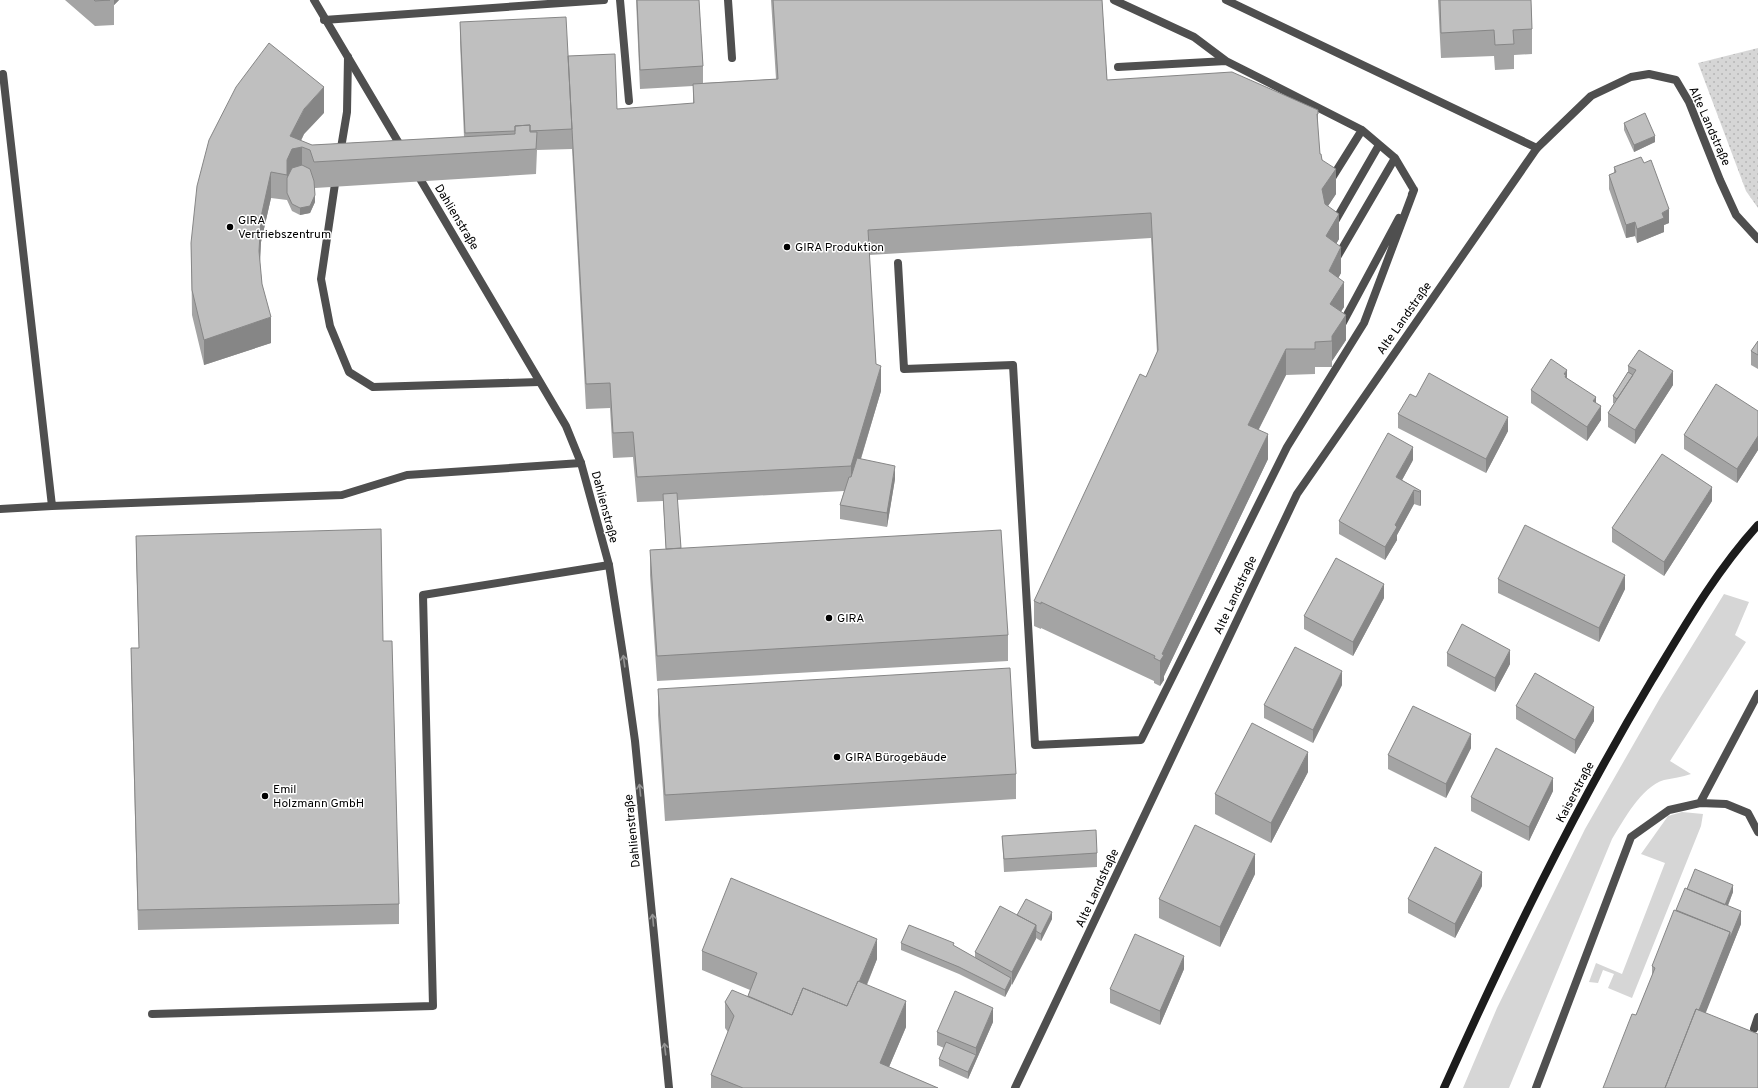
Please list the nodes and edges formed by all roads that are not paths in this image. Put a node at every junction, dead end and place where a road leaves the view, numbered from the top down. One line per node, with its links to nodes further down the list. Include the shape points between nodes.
1 (314, 0): 7 (street, Dahlienstraße)
2 (604, 0): 7 (street)
3 (620, 0): 13 (street)
4 (728, 0): 9 (street)
5 (1114, 0): 10 (street, via 1194,37)
6 (1226, 0): 16 (street)
7 (324, 20): 8 (street, Dahlienstraße)
8 (348, 57): 25 (street, Dahlienstraße); 25 (street, via 347,112 321,279 330,326 349,372 373,388)
9 (732, 58)
10 (1226, 61): 11 (street); 14 (street)
11 (1118, 67)
12 (3, 74): 27 (street)
13 (629, 101)
14 (1362, 130): 15 (street); 18 (street)
15 (1379, 144): 17 (street); 20 (street)
16 (1537, 148): 21 (street, Alte Landstraße, via 1591,96 1631,77 1649,74 1676,80 1689,102 1736,215); 38 (street, Alte Landstraße, via 1297,494)
17 (1395, 158): 19 (street); 23 (street)
18 (1326, 188)
19 (1414, 190): 22 (street, via 1364,323 1287,447 1141,740 1035,744 1013,365 904,369); 24 (street)
20 (1329, 232)
21 (1758, 239)
22 (898, 263)
23 (1332, 266)
24 (1337, 334)
25 (539, 382): 26 (street, Dahlienstraße, via 566,426)
26 (581, 463): 27 (street, via 407,475 342,495); 30 (street, Dahlienstraße)
27 (52, 506): 28 (street)
28 (0, 509)
29 (1758, 525): 39 (main road, Kaiserstraße, via 1705,596 1614,744 1497,970)
30 (608, 565): 34 (street, via 423,595 433,1006); 37 (street, Dahlienstraße, one-way to 30, via 635,741)
31 (1758, 694): 32 (street)
32 (1700, 803): 33 (street, via 1726,804 1748,812); 40 (street, via 1669,810 1631,837)
33 (1758, 832)
34 (152, 1014)
35 (1758, 1017): 36 (street)
36 (1754, 1029)
37 (669, 1088)
38 (1015, 1088)
39 (1444, 1088)
40 (1536, 1088)

